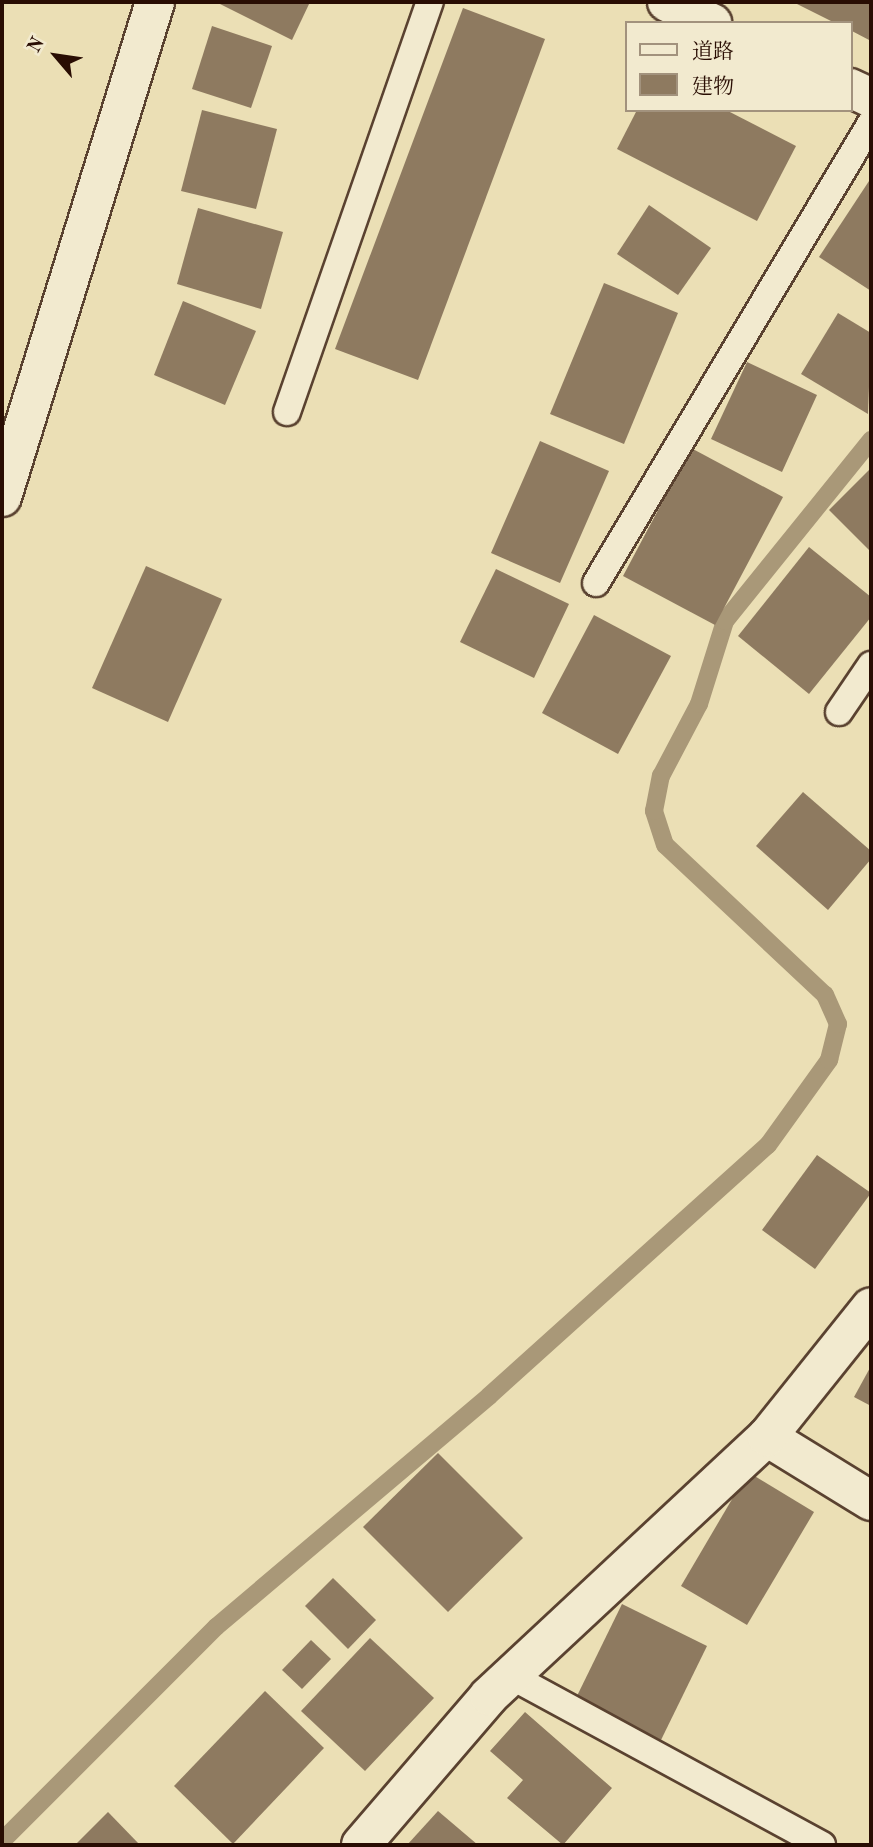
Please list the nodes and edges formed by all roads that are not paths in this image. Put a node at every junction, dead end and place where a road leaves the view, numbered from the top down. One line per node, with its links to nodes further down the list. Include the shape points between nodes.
1 (155, 2): 9 (street)
2 (430, 2): 8 (lane)
3 (667, 2): 4 (street)
4 (708, 21)
5 (852, 89): 6 (street)
6 (871, 97)
7 (871, 123): 10 (lane)
8 (287, 412)
9 (2, 497)
10 (596, 583)
11 (871, 665): 12 (lane)
12 (839, 712)
13 (871, 1307): 14 (street)
14 (767, 1437): 15 (street); 16 (street)
15 (871, 1501)
16 (511, 1676): 17 (street); 18 (lane)
17 (361, 1845)
18 (822, 1845)

